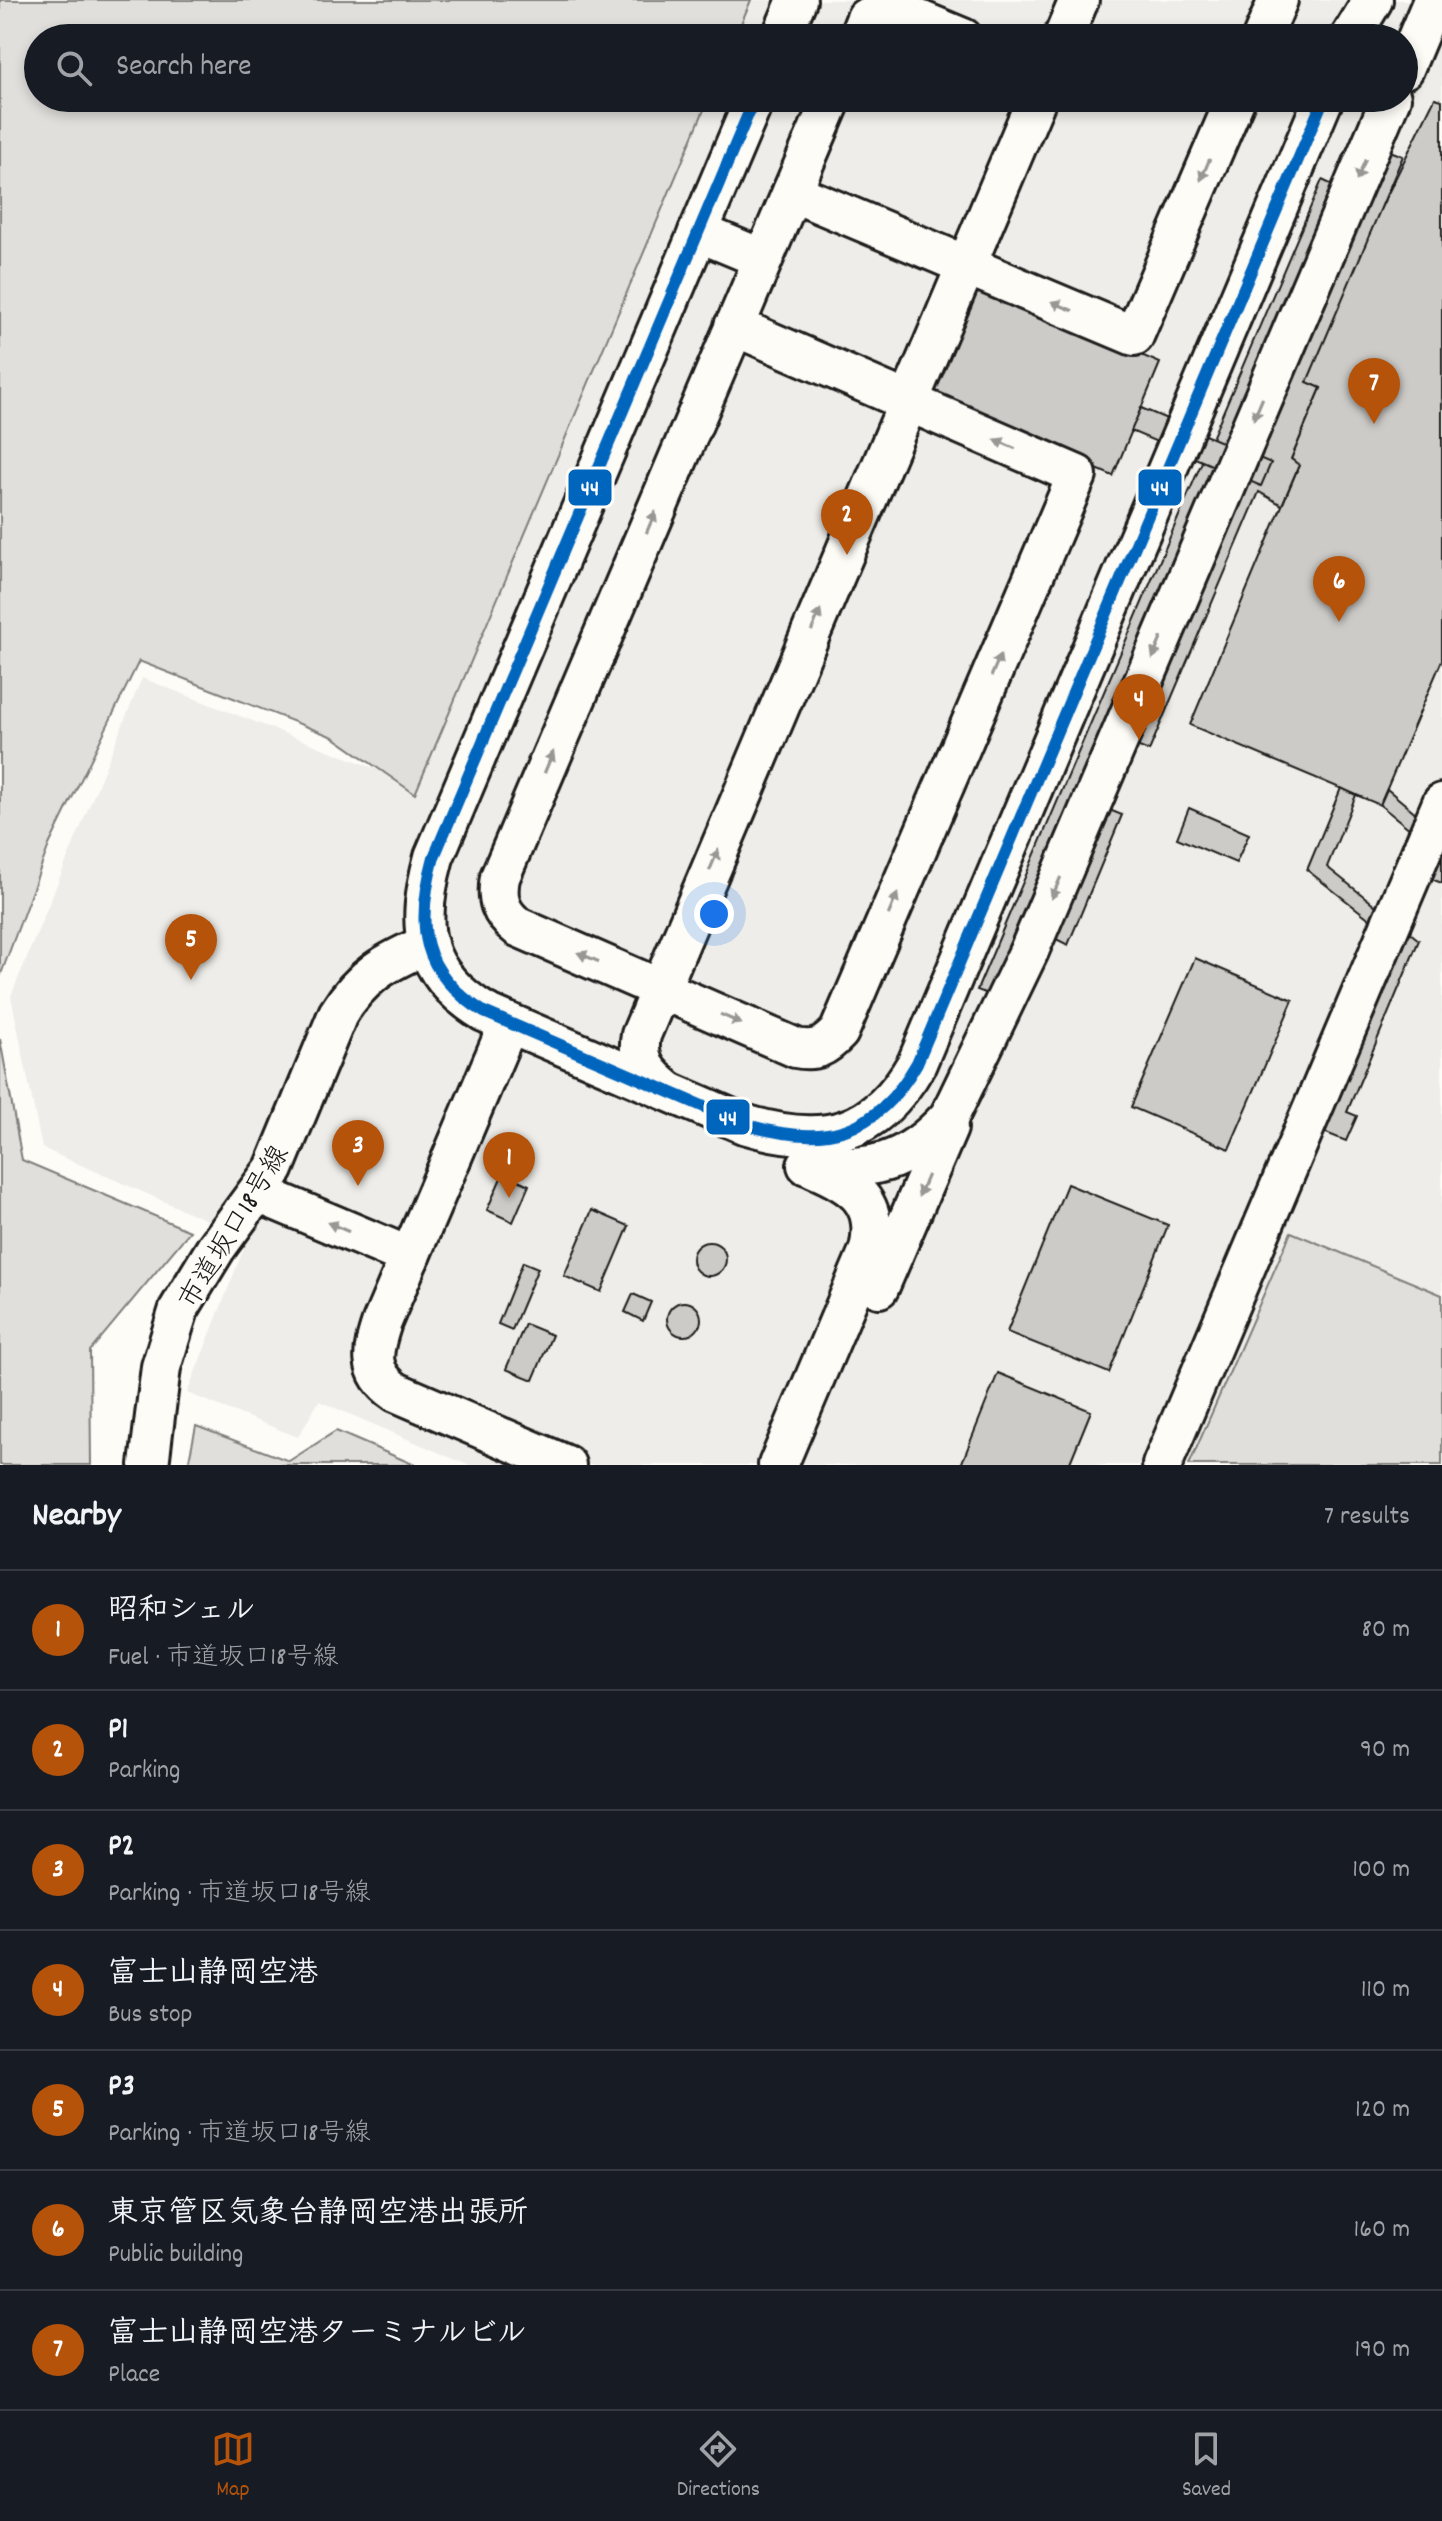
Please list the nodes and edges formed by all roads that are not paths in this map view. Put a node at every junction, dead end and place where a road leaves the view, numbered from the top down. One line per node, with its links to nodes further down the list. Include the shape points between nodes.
1 (797, 0): 6 (street)
2 (1079, 0): 9 (street)
3 (1278, 0): 10 (street)
4 (1373, 0): 11 (street)
5 (1433, 0): 12 (street)
6 (787, 24)
7 (864, 24): 8 (street, via 866,18 893,9)
8 (929, 24)
9 (1069, 24)
10 (1268, 24)
11 (1358, 24)
12 (1418, 36)
13 (749, 112): 20 (street)
14 (826, 112): 19 (street)
15 (1031, 112): 22 (street)
16 (1230, 112): 22 (street, one-way to 22, via 1134,336)
17 (1318, 112): 30 (street, via 902,1089 883,1111 858,1125 801,1136 744,1124)
18 (1385, 112): 29 (street, one-way to 29, via 1035,937)
19 (792, 192): 21 (street); 22 (street)
20 (698, 232): 21 (street); 26 (street, via 434,857 424,892)
21 (763, 259): 23 (street)
22 (966, 265): 24 (street)
23 (734, 326): 24 (street); 27 (street, one-way to 23, via 518,927 500,907 497,894)
24 (909, 402): 27 (street, one-way to 24); 27 (street, one-way to 24, via 796,1048 826,1046 839,1032 1077,475)
25 (1442, 803): 38 (street)
26 (428, 944): 28 (street, via 447,984 463,999); 32 (street, 市道坂口18号線, via 381,966 350,994 274,1169)
27 (660, 988): 30 (street, via 641,1035 640,1060 645,1071)
28 (509, 1023): 30 (street); 33 (street)
29 (965, 1088): 31 (street, via 949,1117 909,1154 860,1168); 37 (street, one-way to 37)
30 (683, 1098): 31 (street, via 751,1144)
31 (807, 1165): 36 (street, via 854,1188 868,1210 872,1236)
32 (258, 1193): 33 (street, one-way to 32); 34 (street, 市道坂口18号線, via 179,1309 161,1367)
33 (410, 1257): 35 (street, via 375,1344 374,1364 381,1381 415,1401)
34 (149, 1465)
35 (566, 1465)
36 (778, 1465)
37 (804, 1465)
38 (1162, 1465)

